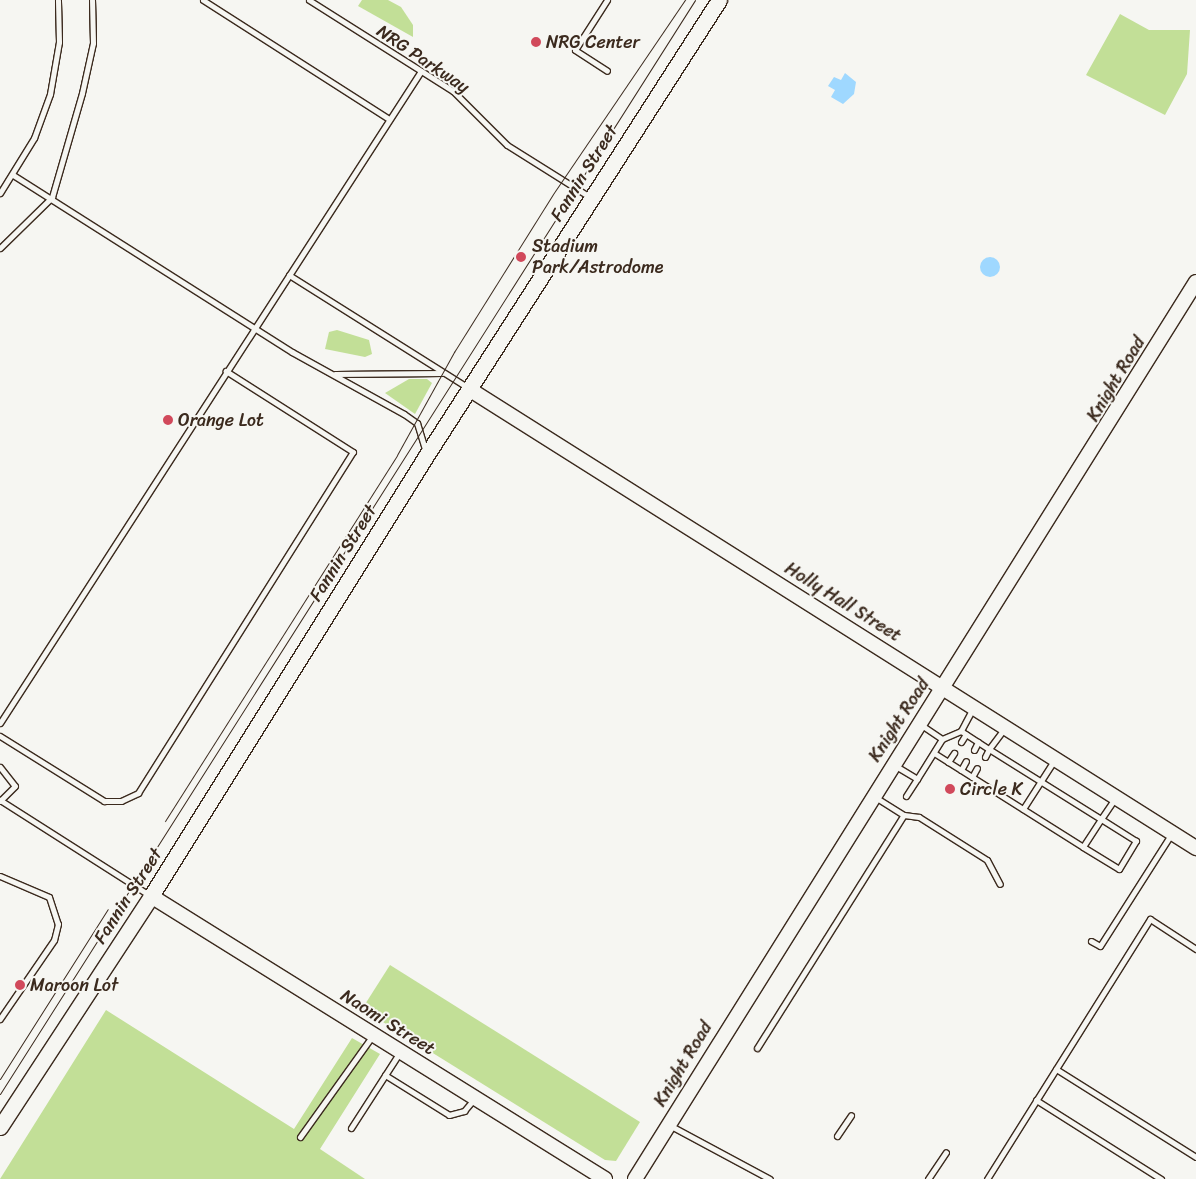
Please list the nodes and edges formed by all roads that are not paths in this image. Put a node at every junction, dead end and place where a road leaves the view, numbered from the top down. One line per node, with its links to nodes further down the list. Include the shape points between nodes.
1 (58, 0): 10 (lane, via 58,42 50,94)
2 (92, 0): 12 (lane, via 89,60)
3 (203, 0): 9 (lane)
4 (309, 0): 7 (lane, NRG Parkway)
5 (607, 0): 8 (lane, via 575,50)
6 (719, 0): 13 (main road, Fannin Street)
7 (421, 71): 9 (lane); 13 (lane, NRG Parkway, via 453,91 507,145)
8 (607, 71)
9 (390, 119): 15 (lane)
10 (13, 175): 11 (lane); 12 (lane)
11 (0, 193)
12 (52, 197): 14 (lane); 17 (lane)
13 (591, 198): 21 (main road, Fannin Street)
14 (0, 248)
15 (289, 275): 17 (lane); 19 (lane)
16 (1196, 282): 23 (street, Knight Road, via 1059,508)
17 (254, 327): 18 (lane); 20 (lane)
18 (226, 371): 25 (lane); 29 (lane, via 353,452 138,793 121,801 104,801)
19 (442, 373): 20 (lane); 21 (lane)
20 (334, 374): 22 (lane, via 417,422)
21 (469, 389): 22 (main road, Fannin Street); 23 (street, Holly Hall Street)
22 (426, 456): 60 (main road, Fannin Street)
23 (942, 687): 24 (street, Holly Hall Street); 26 (street, Knight Road)
24 (974, 707): 27 (street, Holly Hall Street); 28 (lane)
25 (0, 723)
26 (919, 723): 30 (lane); 41 (street, Knight Road)
27 (1005, 727): 34 (lane); 38 (street, Holly Hall Street)
28 (963, 733): 30 (lane); 31 (lane); 32 (lane)
29 (0, 736)
30 (942, 740): 35 (lane)
31 (961, 742)
32 (978, 742): 33 (lane); 34 (lane)
33 (974, 750)
34 (991, 750): 37 (lane); 47 (lane)
35 (934, 753): 40 (lane); 46 (lane)
36 (954, 753): 40 (lane)
37 (985, 757)
38 (1056, 759): 47 (lane); 50 (street, Holly Hall Street)
39 (966, 761): 44 (lane)
40 (948, 762): 44 (lane)
41 (893, 764): 46 (lane); 48 (street, Knight Road)
42 (0, 767): 51 (lane, via 15,786)
43 (977, 768): 45 (lane)
44 (960, 770): 45 (lane)
45 (972, 777): 52 (lane)
46 (917, 779): 49 (lane)
47 (1041, 782): 52 (lane); 54 (lane)
48 (873, 795): 53 (lane); 72 (street, Knight Road)
49 (906, 796)
50 (1116, 797): 54 (lane); 55 (street, Holly Hall Street)
51 (0, 801): 60 (lane)
52 (1023, 809): 56 (lane)
53 (904, 815): 59 (lane, via 920,817 987,860); 65 (lane)
54 (1101, 819): 56 (lane); 56 (lane, via 1136,841 1118,869)
55 (1172, 833): 57 (street, Holly Hall Street); 61 (lane, via 1100,946)
56 (1083, 847)
57 (1196, 848)
58 (0, 876): 63 (lane, via 49,897 58,924 54,940)
59 (1000, 884)
60 (151, 896): 64 (street, Naomi Street); 73 (main road, Fannin Street)
61 (1091, 941)
62 (1196, 949): 67 (lane, via 1150,919)
63 (0, 1019)
64 (374, 1035): 66 (street, Naomi Street); 76 (lane)
65 (757, 1048)
66 (400, 1051): 68 (lane); 69 (street, Naomi Street)
67 (1056, 1069): 70 (lane); 78 (lane)
68 (385, 1075): 69 (lane, via 449,1115 464,1111); 74 (lane)
69 (475, 1098): 79 (street, Naomi Street)
70 (1036, 1100): 83 (lane); 84 (lane)
71 (851, 1115): 75 (lane)
72 (668, 1124): 80 (street, Knight Road); 81 (lane)
73 (0, 1127)
74 (351, 1128)
75 (837, 1136)
76 (300, 1137)
77 (946, 1152): 82 (lane)
78 (1196, 1157)
79 (605, 1179)
80 (635, 1179)
81 (770, 1179)
82 (928, 1179)
83 (987, 1179)
84 (1161, 1179)

